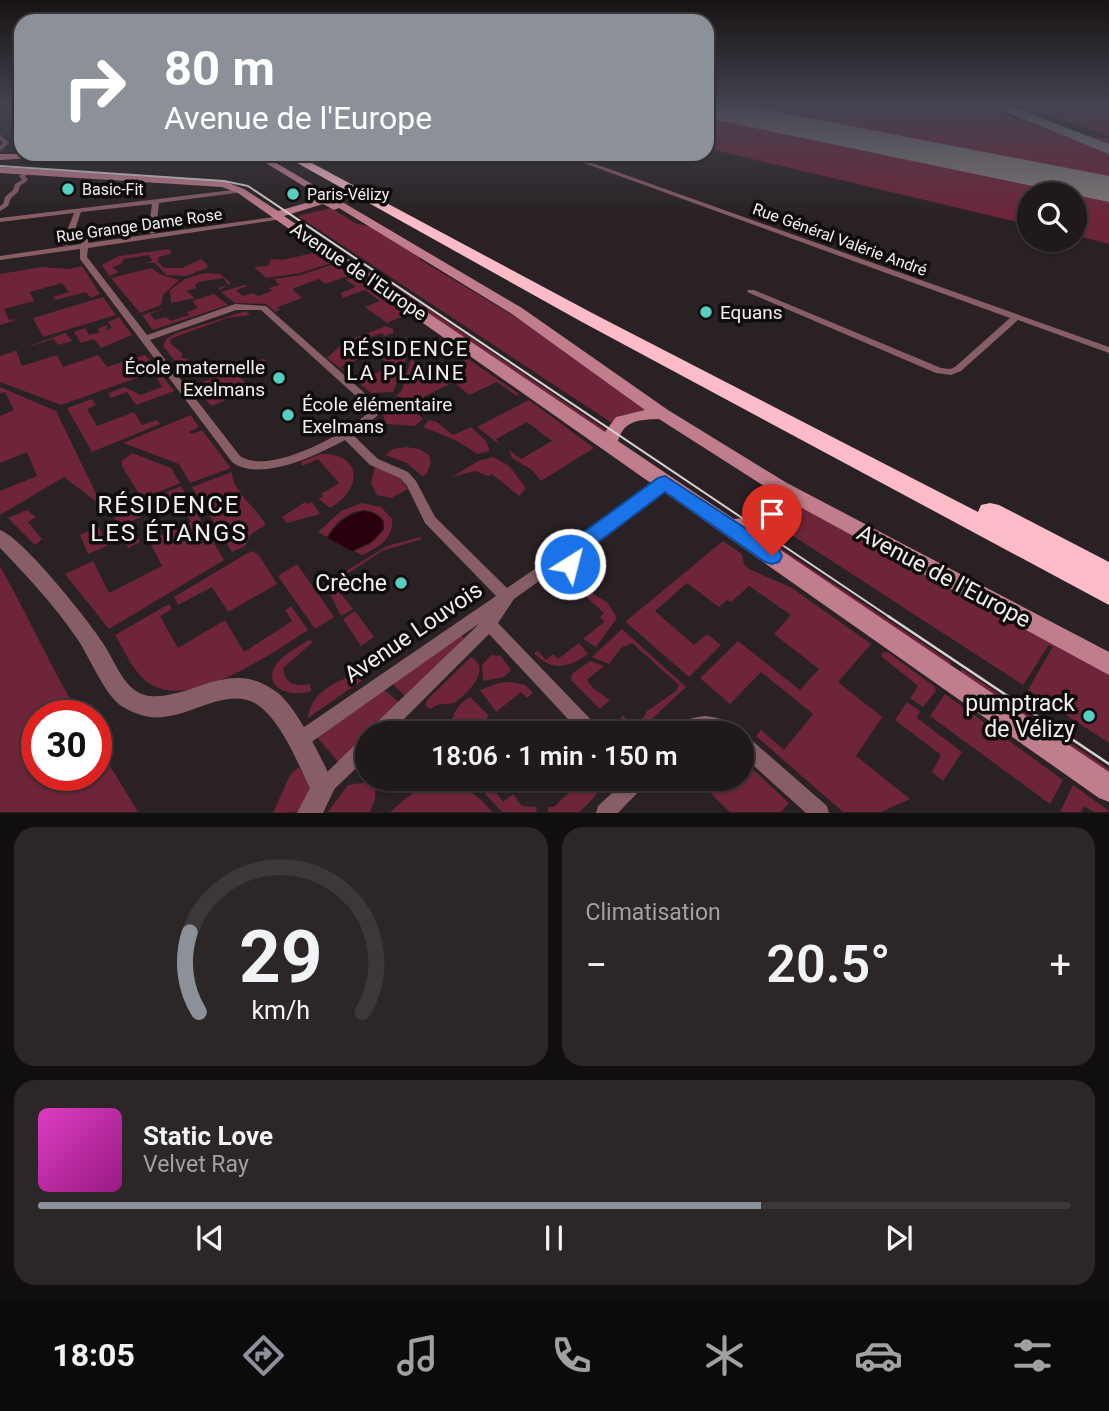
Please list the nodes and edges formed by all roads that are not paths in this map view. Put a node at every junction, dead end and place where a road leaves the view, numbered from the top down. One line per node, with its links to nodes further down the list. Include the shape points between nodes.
1 (266, 161): 9 (main road, Avenue de l'Europe)
2 (300, 161): 30 (highway)
3 (323, 161): 29 (highway)
4 (581, 161): 19 (street, Rue Général Valérie André)
5 (0, 170): 6 (main road)
6 (28, 171): 7 (main road); 10 (street)
7 (237, 189): 8 (street); 12 (main road, Avenue de l'Europe)
8 (156, 201): 11 (street); 14 (street)
9 (333, 204): 12 (main road, Avenue de l'Europe); 22 (main road, Avenue de l'Europe, via 517,311)
10 (0, 209)
11 (78, 211): 13 (street); 15 (street)
12 (279, 217): 14 (street, Rue Grange Dame Rose); 16 (street, Rue Grange Dame Rose); 24 (main road, Avenue de l'Europe)
13 (0, 220)
14 (152, 232): 16 (street, Rue Grange Dame Rose)
15 (66, 244): 16 (street, Rue Grange Dame Rose); 17 (street, Rue Grange Dame Rose)
16 (84, 244): 17 (street, Rue Grange Dame Rose); 20 (street, via 83,257)
17 (0, 256)
18 (751, 292): 19 (street, via 939,372 958,369)
19 (1016, 317): 21 (street, Rue Général Valérie André)
20 (146, 338): 23 (street, via 236,459 246,465 275,464); 23 (street, via 235,307 263,308 373,406 369,419)
21 (1109, 350)
22 (662, 414): 24 (main road, via 624,419 613,427); 26 (main road, Avenue de l'Europe)
23 (345, 435): 31 (street, via 374,462 404,475 430,520)
24 (609, 444): 25 (main road, Avenue de l'Europe)
25 (665, 482): 27 (main road, Avenue de l'Europe); 31 (street, Avenue Louvois, via 570,552 570,564 553,564)
26 (781, 488): 27 (main road, via 778,512 767,522); 33 (main road, Avenue de l'Europe)
27 (730, 527): 40 (main road, Avenue de l'Europe)
28 (0, 537): 36 (street, via 93,644 127,698 159,707 227,688 258,691 272,702)
29 (1109, 575)
30 (1109, 593)
31 (507, 598): 32 (street, Avenue Louvois)
32 (485, 618): 34 (street, Avenue Louvois); 35 (street); 36 (street, Avenue Louvois)
33 (1109, 664)
34 (389, 721)
35 (581, 721)
36 (297, 742): 39 (street)
37 (754, 754): 44 (street)
38 (355, 757): 39 (street)
39 (323, 788): 42 (street)
40 (1109, 788)
41 (626, 791): 43 (street)
42 (309, 813)
43 (605, 813)
44 (820, 813)

